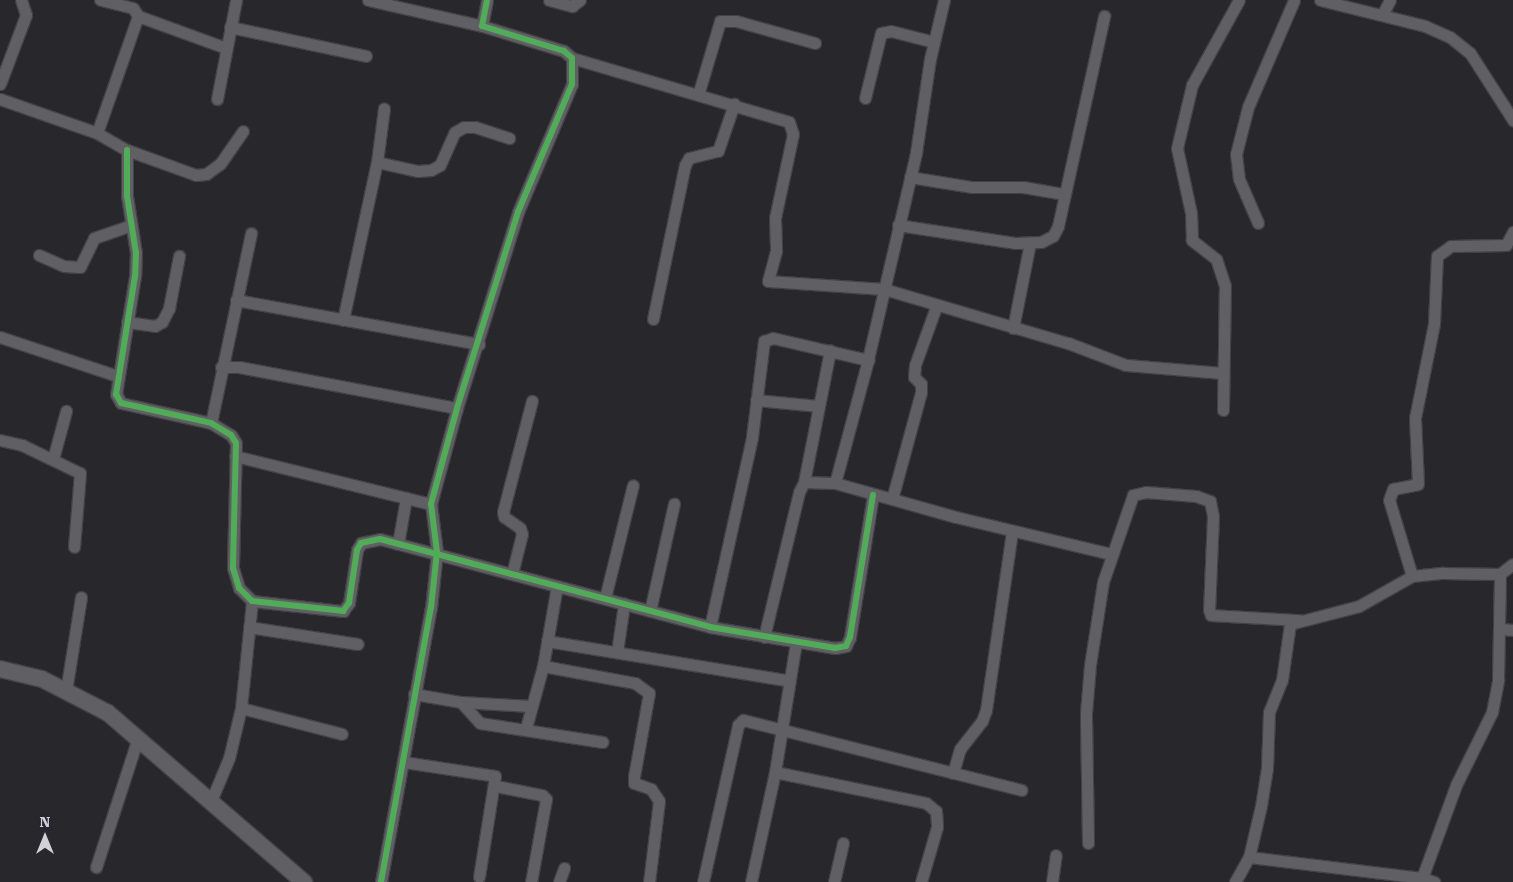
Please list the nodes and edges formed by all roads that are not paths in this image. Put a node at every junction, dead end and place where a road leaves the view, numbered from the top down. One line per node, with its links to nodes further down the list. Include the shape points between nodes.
1 (21, 0): 21 (street, via 26,15)
2 (100, 0): 14 (street, via 133,8)
3 (236, 0): 17 (street)
4 (368, 0): 16 (street)
5 (487, 0): 16 (street)
6 (549, 0): 7 (street, via 572,6)
7 (580, 0)
8 (944, 0): 18 (street)
9 (1239, 0): 59 (street, via 1192,85 1177,148 1191,213 1192,240 1216,260 1224,278)
10 (1294, 0): 39 (street, via 1248,107 1236,154 1239,179)
11 (1320, 0): 13 (street)
12 (1390, 0): 13 (street)
13 (1382, 15): 31 (street, via 1425,26 1470,53)
14 (138, 16): 20 (street); 33 (street)
15 (1104, 16): 38 (street)
16 (482, 26): 23 (street, via 564,51)
17 (230, 27): 20 (street); 22 (street)
18 (934, 42): 26 (street, via 891,31 881,33); 37 (street)
19 (815, 43): 25 (street, via 736,21 720,21)
20 (226, 48): 28 (street)
21 (5, 53): 24 (street)
22 (366, 56)
23 (572, 58): 25 (street); 55 (street, via 568,97 528,185)
24 (0, 84)
25 (698, 94): 29 (street)
26 (865, 98)
27 (0, 99): 33 (street)
28 (217, 99)
29 (734, 104): 47 (street, via 783,119 792,126 775,218 776,251 768,281); 50 (street, via 718,151 689,158 685,165)
30 (384, 108): 36 (street)
31 (1513, 120)
32 (243, 131): 35 (street, via 220,164 206,174 196,175)
33 (97, 133): 35 (street)
34 (509, 138): 36 (street, via 475,127 464,127 455,132 440,164 431,170 418,171)
35 (127, 150): 40 (street)
36 (377, 162): 51 (street)
37 (910, 177): 38 (street, via 972,188 1022,188); 41 (street)
38 (1064, 194): 44 (street, via 1053,236)
39 (1258, 223)
40 (131, 225): 45 (street, via 94,238 80,267 64,266); 52 (street, via 135,276)
41 (898, 225): 44 (street); 47 (street)
42 (1513, 232): 87 (street, via 1506,245 1451,246 1437,256 1434,324 1414,418 1418,484 1393,489 1389,500)
43 (251, 233): 48 (street)
44 (1030, 244): 53 (street)
45 (40, 255)
46 (179, 256): 52 (street, via 169,308 162,322 154,326)
47 (884, 289): 49 (street); 57 (street)
48 (236, 300): 51 (street); 58 (street)
49 (936, 306): 53 (street); 76 (street, via 915,365 914,376 921,384 921,392)
50 (653, 319)
51 (343, 320): 55 (street)
52 (127, 322): 60 (street)
53 (1013, 328): 59 (street, via 1086,349 1126,365)
54 (0, 336): 60 (street)
55 (479, 344): 64 (street)
56 (830, 351): 57 (street); 61 (street, via 773,338 764,342); 63 (street)
57 (868, 360): 72 (street)
58 (222, 367): 64 (street, via 239,367); 67 (street)
59 (1223, 373): 65 (street)
60 (117, 376): 67 (street, via 116,394 121,403)
61 (756, 400): 63 (street); 96 (street, via 752,437)
62 (532, 401): 85 (street, via 503,512 504,517 520,528 522,534)
63 (819, 406): 71 (street)
64 (457, 408): 77 (street)
65 (1222, 410)
66 (66, 411): 70 (street)
67 (212, 423): 69 (street, via 231,435 236,443)
68 (0, 440): 70 (street)
69 (235, 456): 75 (street); 91 (street, via 233,568 239,588)
70 (53, 459): 81 (street, via 80,473)
71 (804, 482): 72 (street); 99 (street)
72 (835, 483): 74 (street)
73 (633, 485): 90 (street)
74 (873, 495): 76 (street); 101 (street, via 846,646 835,648)
75 (406, 498): 77 (street); 80 (street)
76 (892, 499): 79 (street)
77 (432, 504): 82 (street)
78 (674, 504): 93 (street)
79 (1012, 531): 83 (street); 119 (street, via 986,710 982,721 960,749)
80 (398, 544): 82 (street); 91 (street, via 380,539 361,542 349,603 343,611)
81 (74, 547)
82 (437, 552): 85 (street); 108 (street, via 431,608)
83 (1111, 554): 94 (street, via 1133,495 1146,492 1203,498 1213,508 1208,610 1211,615); 124 (street, via 1099,598 1087,686)
84 (1513, 564): 86 (street)
85 (512, 574): 88 (street)
86 (1500, 574): 87 (street, via 1443,572); 97 (street)
87 (1412, 576): 94 (street, via 1360,606)
88 (556, 586): 90 (street); 100 (street)
89 (81, 597): 107 (street)
90 (605, 598): 92 (street)
91 (252, 601): 95 (street)
92 (624, 604): 93 (street); 103 (street)
93 (650, 611): 96 (street)
94 (1298, 620): 126 (street, via 1290,624 1282,680 1269,712 1267,769)
95 (249, 627): 102 (street); 111 (street)
96 (710, 627): 99 (street)
97 (1499, 629): 98 (street); 130 (street, via 1498,680 1492,712 1456,785)
98 (1513, 630)
99 (764, 638): 101 (street)
100 (547, 641): 103 (street); 104 (street)
101 (796, 642): 106 (street)
102 (358, 644)
103 (617, 652): 106 (street)
104 (543, 666): 110 (street); 135 (street, via 635,682 649,693 634,776 634,783 651,789 659,801)
105 (1, 673): 107 (main road, via 42,679)
106 (790, 681): 113 (street)
107 (66, 691): 115 (main road, via 108,712)
108 (414, 694): 109 (street); 117 (street)
109 (461, 702): 110 (street); 112 (street, via 480,723)
110 (530, 706): 112 (street)
111 (241, 708): 114 (street); 122 (street, via 229,758)
112 (526, 728): 116 (street)
113 (783, 729): 118 (street); 119 (street); 136 (street, via 743,720 738,725)
114 (342, 734)
115 (138, 738): 122 (main road); 127 (street, via 115,799)
116 (603, 742)
117 (404, 762): 120 (street, via 491,774 495,776); 132 (street)
118 (775, 772): 137 (street); 139 (street, via 926,803 936,811 937,827)
119 (954, 773): 121 (street)
120 (496, 786): 129 (street); 133 (street, via 542,794 546,799)
121 (1021, 790)
122 (212, 801): 131 (main road)
123 (844, 843): 138 (street)
124 (1088, 843)
125 (1056, 855): 140 (street)
126 (1249, 857): 130 (street); 141 (street)
127 (96, 867)
128 (564, 868): 134 (street)
129 (479, 877)
130 (1422, 878): 142 (street)
131 (304, 882)
132 (381, 882)
133 (531, 882)
134 (559, 882)
135 (648, 882)
136 (703, 882)
137 (751, 882)
138 (834, 882)
139 (921, 882)
140 (1052, 882)
141 (1235, 882)
142 (1434, 882)

